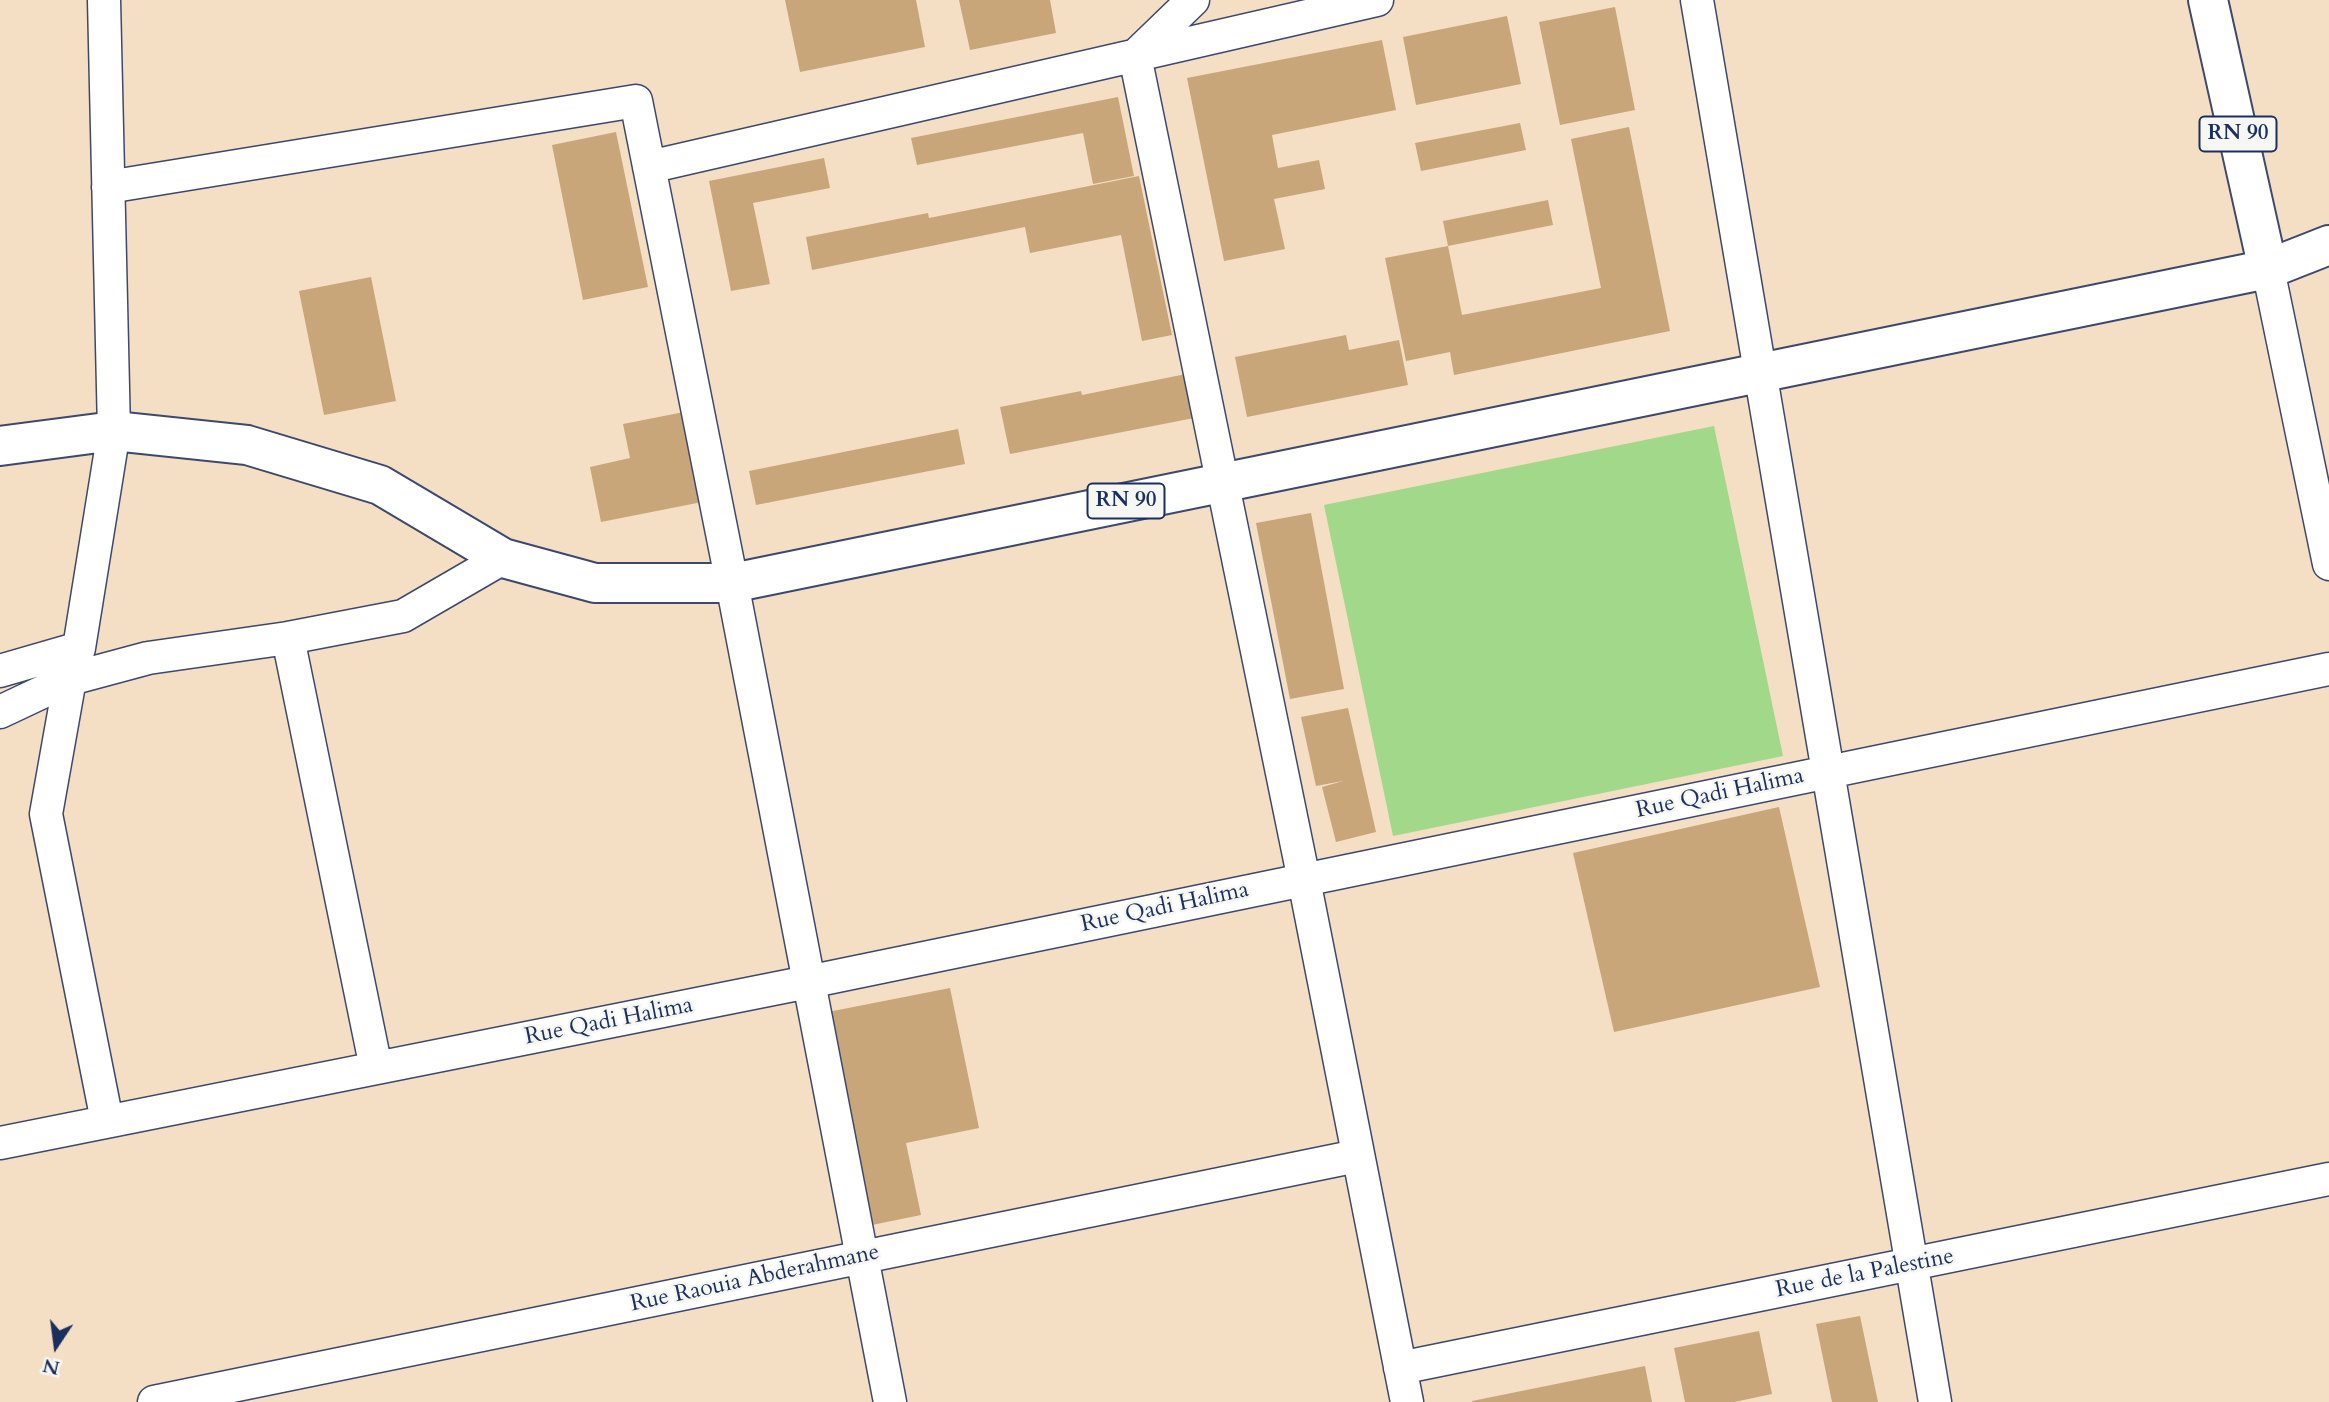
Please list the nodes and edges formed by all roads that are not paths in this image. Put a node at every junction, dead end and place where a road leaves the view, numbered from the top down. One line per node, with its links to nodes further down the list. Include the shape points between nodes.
1 (104, 0): 8 (street)
2 (1193, 0): 6 (street)
3 (1377, 0): 6 (street)
4 (1696, 0): 11 (street)
5 (2208, 0): 10 (main road, RN 90)
6 (1135, 56): 7 (street); 14 (street)
7 (649, 167): 8 (street, via 636,101); 17 (street)
8 (108, 187): 12 (street)
9 (2329, 245): 10 (main road)
10 (2268, 269): 11 (main road, RN 90); 16 (street)
11 (1760, 372): 14 (main road, RN 90); 24 (street)
12 (114, 431): 13 (main road, RN 90); 15 (main road, RN 90, via 247,445 380,485); 19 (street)
13 (0, 446)
14 (1221, 482): 17 (main road, RN 90); 25 (street)
15 (503, 558): 17 (main road, RN 90, via 595,583); 18 (street, via 403,615)
16 (2329, 564)
17 (732, 583): 26 (street)
18 (288, 638): 22 (street, via 148,658); 27 (street)
19 (79, 648): 21 (street); 22 (street)
20 (2329, 669): 24 (street, Rue Qadi Halima)
21 (0, 671)
22 (70, 679): 23 (street); 28 (street, via 46,814)
23 (0, 712)
24 (1828, 772): 25 (street, Rue Qadi Halima); 33 (street)
25 (1304, 880): 26 (street, Rue Qadi Halima); 30 (street)
26 (807, 982): 27 (street, Rue Qadi Halima); 32 (street)
27 (376, 1069): 28 (street, Rue Qadi Halima)
28 (107, 1121): 29 (street, Rue Qadi Halima)
29 (0, 1143)
30 (1357, 1156): 32 (street, Rue Raouia Abderahmane); 34 (street)
31 (2329, 1179): 33 (street, Rue de la Palestine)
32 (861, 1257): 35 (street, Rue Raouia Abderahmane); 36 (street)
33 (1912, 1265): 34 (street, Rue de la Palestine); 38 (street)
34 (1400, 1368): 37 (street)
35 (154, 1402)
36 (890, 1402)
37 (1407, 1402)
38 (1935, 1402)

